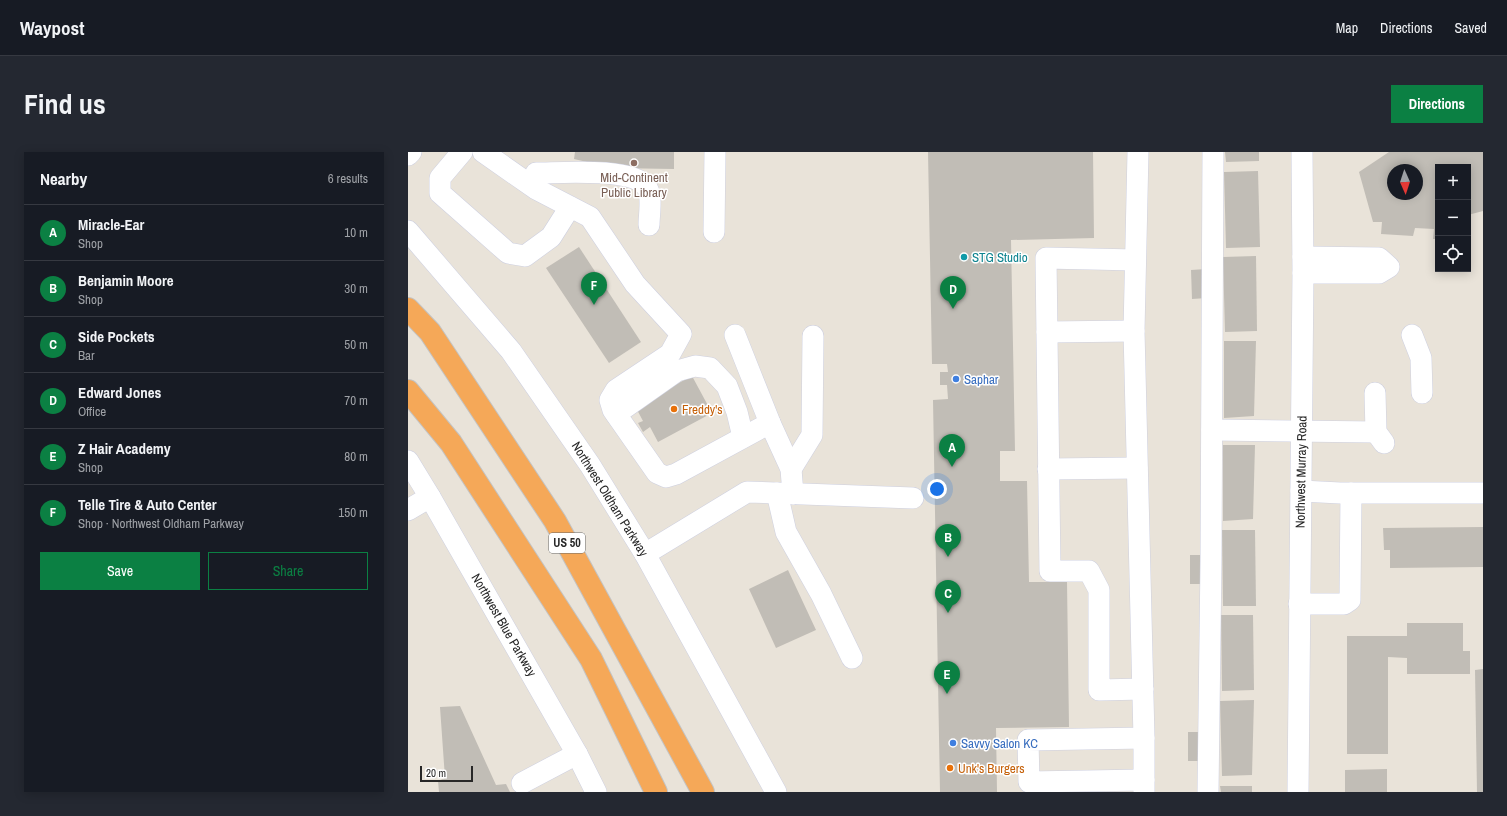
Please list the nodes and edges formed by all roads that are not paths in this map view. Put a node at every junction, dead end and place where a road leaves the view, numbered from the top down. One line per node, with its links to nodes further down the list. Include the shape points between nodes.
1 (411, 152): 8 (street)
2 (462, 152): 10 (street, via 440,178 440,193 508,253 525,256 551,237)
3 (483, 152): 10 (street, via 536,189)
4 (715, 152): 13 (street)
5 (1138, 152): 14 (street)
6 (1213, 152): 26 (street)
7 (1302, 152): 27 (street, Northwest Murray Road)
8 (408, 155)
9 (536, 173): 11 (street, via 614,173 633,178 645,185 650,195)
10 (570, 207): 24 (street, via 590,217 635,284 681,334 670,354 616,390 610,400)
11 (649, 225)
12 (408, 231): 40 (street, Northwest Oldham Parkway, via 511,351 590,465)
13 (714, 232)
14 (1135, 260): 16 (street); 17 (street, via 1046,258)
15 (408, 309): 50 (highway, US 50, via 430,332 555,521)
16 (1134, 331): 17 (street); 30 (street)
17 (1047, 332): 32 (street)
18 (735, 335): 25 (street)
19 (1412, 335): 23 (street, via 1421,358)
20 (814, 336): 31 (street, via 812,435)
21 (408, 391): 49 (highway, via 451,443 591,659)
22 (1375, 393): 27 (street, via 1380,438)
23 (1422, 393)
24 (616, 414): 28 (street, via 657,473 666,477); 28 (street, via 677,371 695,366 710,368 726,386 737,412)
25 (770, 423): 28 (street); 31 (street)
26 (1212, 430): 27 (street); 52 (street)
27 (1301, 431): 33 (street, Northwest Murray Road)
28 (743, 437)
29 (408, 461): 37 (street, Northwest Blue Parkway)
30 (1137, 468): 32 (street); 43 (street)
31 (791, 469): 36 (street)
32 (1048, 469): 43 (street, via 1050,571 1089,571 1099,590 1100,690)
33 (1301, 491): 34 (street); 41 (street, Northwest Murray Road)
34 (1351, 493): 35 (street); 41 (street, via 1350,600 1344,604)
35 (1483, 493)
36 (785, 494): 38 (street); 40 (street, via 747,492); 42 (street, via 786,532 821,594)
37 (430, 497): 39 (street); 45 (street, Northwest Blue Parkway)
38 (912, 498)
39 (408, 510)
40 (645, 554): 51 (street, Northwest Oldham Parkway)
41 (1299, 604): 53 (street, Northwest Murray Road)
42 (852, 658)
43 (1142, 689): 44 (street)
44 (1144, 738): 47 (street); 47 (street, via 1028,740 1029,782)
45 (577, 754): 46 (street); 48 (street, Northwest Blue Parkway)
46 (522, 783)
47 (1144, 786)
48 (596, 792)
49 (656, 792)
50 (703, 792)
51 (776, 792)
52 (1208, 792)
53 (1298, 792)

